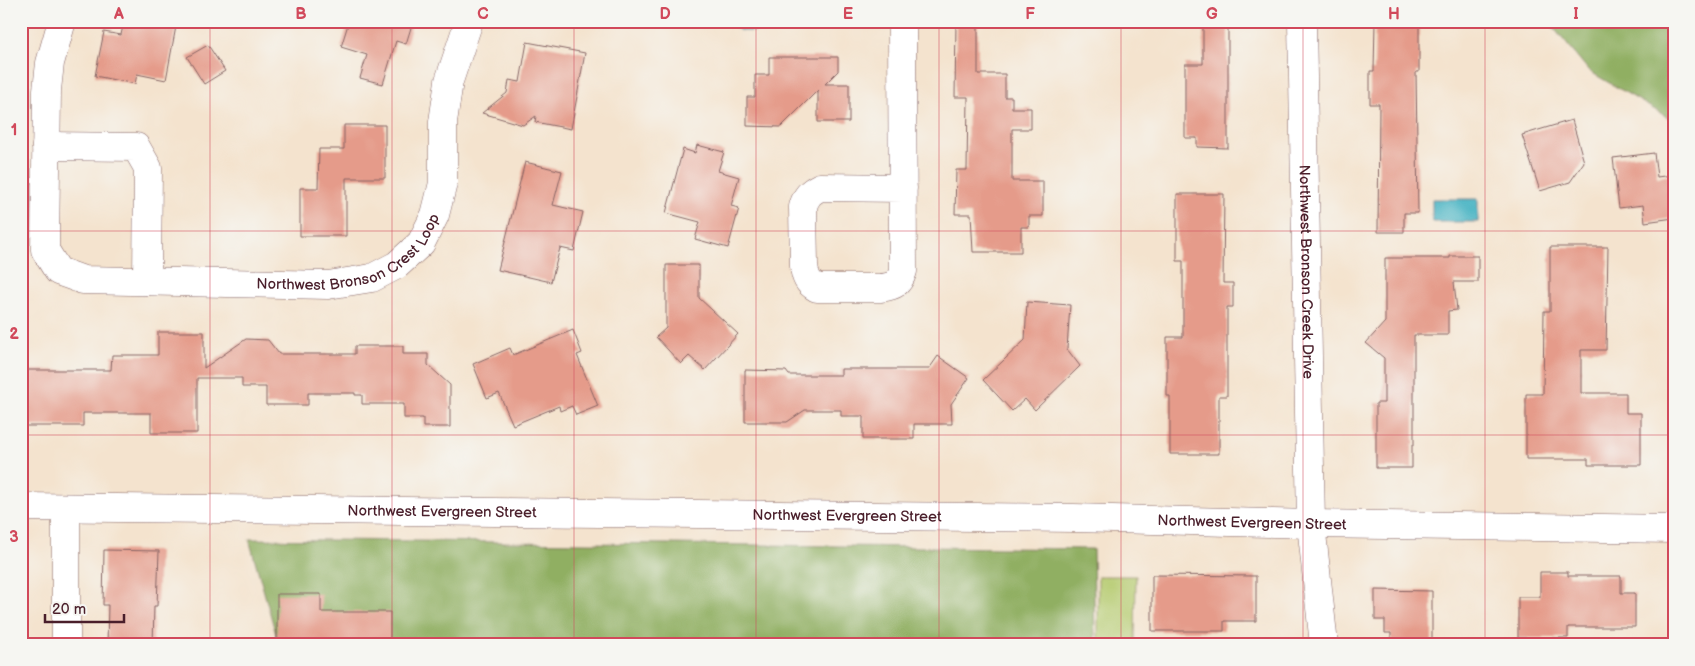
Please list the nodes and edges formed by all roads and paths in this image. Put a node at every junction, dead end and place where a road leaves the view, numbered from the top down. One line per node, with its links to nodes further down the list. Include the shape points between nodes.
1 (62, 21): 5 (street, Northwest Bronson Crest Loop, via 50,63)
2 (469, 21): 7 (street, Northwest Bronson Crest Loop, via 449,81 443,122 443,183 436,216 421,242 397,265 372,278 328,284)
3 (902, 21): 6 (street)
4 (1302, 21): 10 (street, Northwest Bronson Creek Drive)
5 (46, 146): 7 (street, Northwest Bronson Crest Loop, via 45,250 58,271 83,280); 7 (street, via 136,147 148,168)
6 (902, 188): 6 (street, via 900,280 891,287 881,288 817,288 809,284 804,266 803,207 811,192 820,188)
7 (147, 281)
8 (21, 507): 9 (street, Northwest Evergreen Street)
9 (66, 508): 10 (street, Northwest Evergreen Street, via 1074,518); 12 (street)
10 (1311, 524): 11 (street, Northwest Evergreen Street); 13 (street, Northwest Bronson Creek Drive)
11 (1674, 529)
12 (66, 645)
13 (1324, 645)

